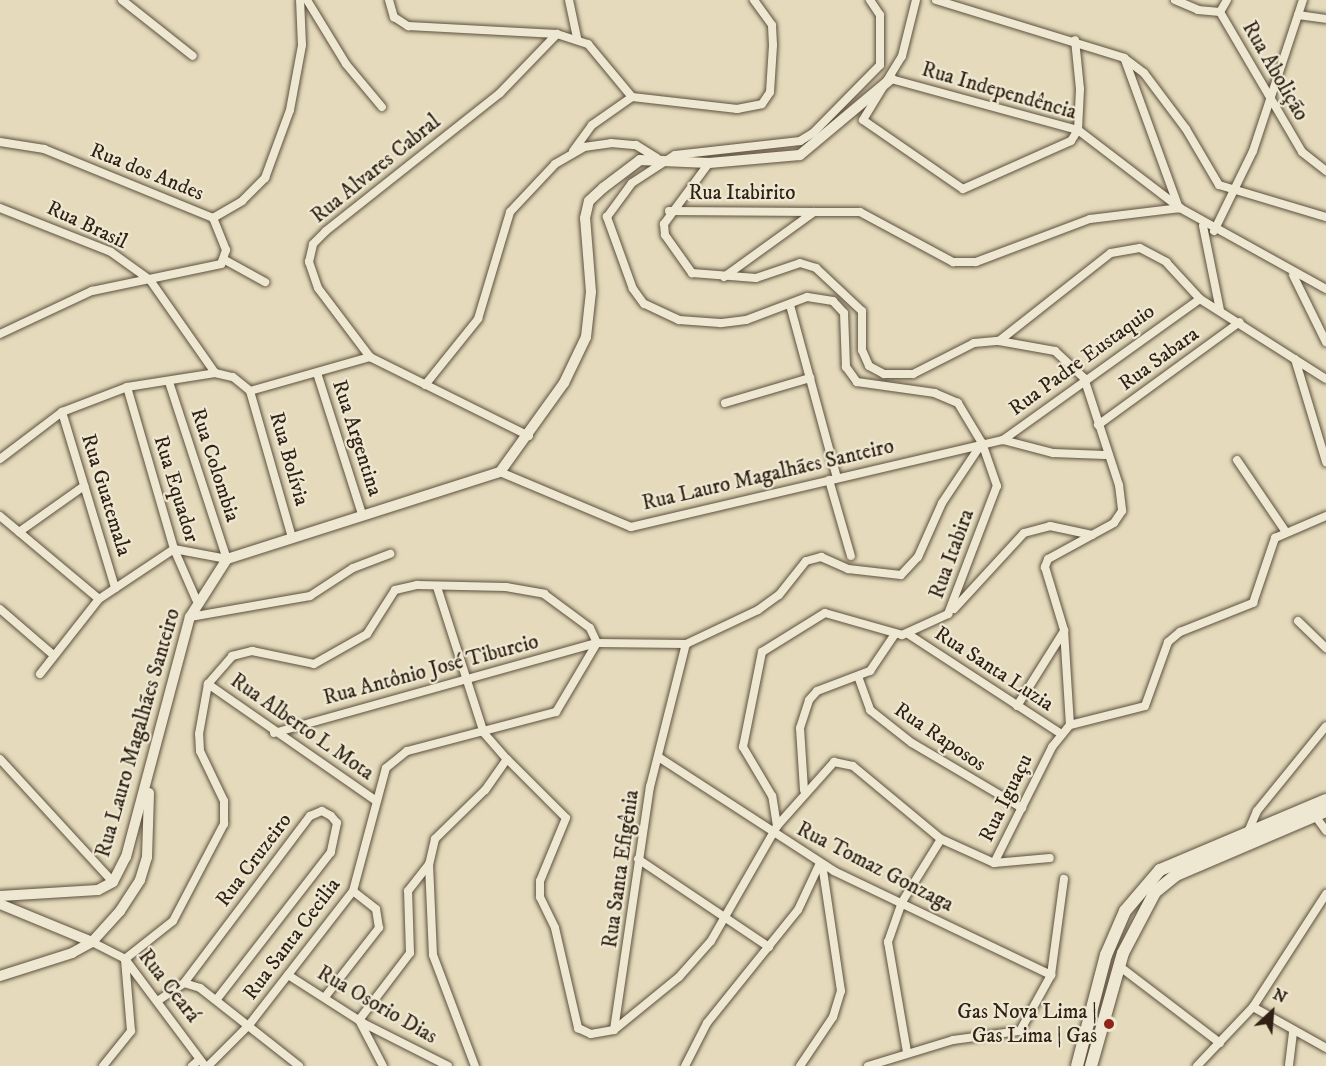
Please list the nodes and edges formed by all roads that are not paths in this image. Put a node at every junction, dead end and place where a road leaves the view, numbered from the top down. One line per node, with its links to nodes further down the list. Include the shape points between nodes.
1 (122, 0): 19 (street)
2 (300, 0): 38 (street, Rua dos Andes, via 302,45 290,110 265,178 242,201)
3 (307, 0): 24 (street, via 346,64)
4 (389, 0): 16 (street, via 394,17 408,26)
5 (569, 0): 17 (street)
6 (754, 0): 22 (street, via 772,25 770,92 762,104 736,109)
7 (870, 0): 29 (street, via 880,15 880,65 813,133 800,141 689,151)
8 (916, 0): 21 (street)
9 (936, 0): 18 (street)
10 (1175, 0): 13 (street, Rua Abolição, via 1198,10)
11 (1227, 0): 13 (street, Rua Abolição)
12 (1303, 0): 14 (street)
13 (1220, 12): 23 (street, Rua Abolição)
14 (1298, 15): 15 (street); 23 (street)
15 (1326, 19)
16 (557, 34): 17 (street); 54 (street, Rua Alvares Cabral, via 500,93 313,244 309,262 318,288)
17 (577, 38): 22 (street, via 588,44)
18 (1075, 40): 20 (street); 25 (street)
19 (193, 56)
20 (1124, 58): 32 (street, via 1144,73 1186,129 1210,178); 33 (street)
21 (891, 79): 25 (street, Rua Independência); 25 (street, via 865,116 866,124 963,189 1071,141); 30 (street, via 818,146 800,155)
22 (632, 97): 27 (street, via 592,125)
23 (1269, 98): 31 (street, Rua Abolição, via 1302,152); 32 (street)
24 (382, 107)
25 (1078, 130): 33 (street, Rua Independência)
26 (0, 141): 38 (street, Rua dos Andes, via 44,149)
27 (573, 152): 28 (street, via 636,145); 62 (street, via 510,212 478,319)
28 (657, 158): 29 (street); 68 (street, via 640,160 589,201 586,337)
29 (669, 161): 30 (street); 48 (street, Rua Itabira, via 632,183 607,216 633,289 644,304 680,320 720,324)
30 (709, 163): 35 (street)
31 (1326, 171)
32 (1234, 192): 37 (street); 40 (street)
33 (1180, 208): 36 (street, Rua Itabirito, via 1090,219 976,262 953,261 860,212); 39 (street, Rua Independência)
34 (1, 210): 44 (street, Rua Brasil, via 111,252)
35 (669, 211): 36 (street, Rua Itabirito); 43 (street, via 664,235 683,265 703,277)
36 (814, 212): 43 (street)
37 (1326, 217)
38 (213, 218): 41 (street)
39 (1203, 226): 40 (street, Rua Independência); 49 (street)
40 (1214, 231): 42 (street, Rua Independência)
41 (225, 260): 44 (street, via 201,271); 45 (street)
42 (1293, 275): 46 (street, Rua Independência); 53 (street)
43 (724, 277): 52 (street, via 756,278 800,263 816,268 862,311 862,350 869,366 884,374 913,374 974,343)
44 (150, 280): 51 (street, via 92,291); 56 (street, Rua Brasil)
45 (265, 282)
46 (1326, 290)
47 (1200, 299): 49 (street); 52 (street, via 1153,252 1126,248 1111,253); 59 (street, Rua Padre Eustaquio)
48 (790, 305): 58 (street); 70 (street, Rua Itabira, via 807,297 833,301 844,313 846,368 857,382 935,393 958,403)
49 (1220, 310): 50 (street)
50 (1240, 322): 55 (street); 67 (street, Rua Sabara)
51 (0, 334)
52 (999, 340): 59 (street, via 1055,351)
53 (1326, 342)
54 (370, 357): 57 (street); 62 (street, Rua Alvares Cabral)
55 (1294, 359): 60 (street); 74 (street)
56 (215, 373): 61 (street); 64 (street, via 233,377)
57 (317, 373): 64 (street); 78 (street, Rua Argentina)
58 (810, 378): 65 (street); 76 (street)
59 (1084, 378): 67 (street); 69 (street, Rua Padre Eustaquio)
60 (1326, 380)
61 (169, 382): 63 (street); 88 (street, Rua Colombia)
62 (425, 386): 68 (street, Rua Alvares Cabral)
63 (127, 387): 66 (street); 85 (street, Rua Equador)
64 (250, 391): 84 (street, Rua Bolívia)
65 (725, 403)
66 (62, 412): 72 (street); 77 (street, Rua Guatemala)
67 (1098, 425): 71 (street)
68 (529, 436): 75 (street)
69 (1003, 440): 70 (street, Rua Padre Eustaquio); 71 (street, via 1053,453)
70 (982, 443): 76 (street, Rua Lauro Magalhães Santeiro); 94 (street, Rua Itabira, via 997,486); 101 (street, via 942,503 918,557 902,575 848,569 821,557 806,561 780,595 758,610)
71 (1105, 455): 83 (street, via 1119,485 1122,511)
72 (0, 459)
73 (1236, 460): 82 (street)
74 (1326, 462)
75 (500, 472): 76 (street, Rua Lauro Magalhães Santeiro, via 631,527); 78 (street)
76 (833, 479): 87 (street)
77 (84, 486): 81 (street); 90 (street, Rua Guatemala)
78 (362, 514): 84 (street)
79 (0, 516): 81 (street)
80 (1326, 516): 82 (street)
81 (19, 532): 91 (street)
82 (1286, 532): 109 (street, via 1270,549 1253,603 1180,632 1168,642 1144,706)
83 (1092, 536): 94 (street, via 1050,526 1024,533); 97 (street, via 1054,554 1045,567)
84 (292, 537): 88 (street)
85 (174, 549): 88 (street); 90 (street); 92 (street, Rua Equador)
86 (390, 554): 95 (street, via 353,568 310,596)
87 (850, 556)
88 (227, 559): 92 (street, Rua Lauro Magalhães Santeiro)
89 (437, 587): 100 (street, via 506,587 544,594 590,628); 105 (street); 107 (street, via 395,590 367,634 314,664 240,651)
90 (115, 588): 91 (street)
91 (99, 599): 103 (street)
92 (196, 599): 95 (street, Rua Lauro Magalhães Santeiro)
93 (0, 609): 103 (street)
94 (953, 609): 99 (street, Rua Itabira)
95 (190, 617): 117 (street, Rua Lauro Magalhães Santeiro)
96 (1298, 621): 102 (street)
97 (1064, 630): 108 (street); 109 (street)
98 (894, 634): 99 (street, Rua Itabira); 106 (street); 123 (street, Rua Itabira, via 825,613 762,652 743,747 772,796)
99 (908, 634): 108 (street, Rua Santa Luzia)
100 (597, 644): 101 (street, Rua Antônio José Tiburcio); 105 (street, Rua Antônio José Tiburcio); 111 (street, via 556,712)
101 (686, 644): 114 (street, Rua Santa Efigênia)
102 (1326, 648)
103 (51, 653): 104 (street)
104 (40, 674)
105 (466, 678): 111 (street); 112 (street, Rua Antônio José Tiburcio)
106 (859, 679): 118 (street, via 817,691 809,700 800,728); 121 (street, Rua Raposos, via 870,710 921,749)
107 (208, 684): 112 (street, Rua Alberto L Mota); 145 (street, via 200,751 224,801 224,825 173,921)
108 (1017, 705): 113 (street, Rua Santa Luzia)
109 (1070, 725): 113 (street, Rua Iguaçu)
110 (1326, 726): 125 (street, via 1257,811)
111 (484, 732): 116 (street); 119 (street, Rua Santa Cecilia, via 407,751 380,780)
112 (274, 733): 119 (street, Rua Alberto L Mota)
113 (1060, 733): 121 (street, Rua Iguaçu)
114 (660, 758): 126 (street, Rua Tomaz Gonzaga); 129 (street, Rua Santa Efigênia)
115 (0, 759): 134 (street)
116 (507, 759): 132 (street, via 485,790 435,839); 157 (street, via 566,818 540,881 540,897 555,928 578,1028 591,1034)
117 (150, 775): 134 (street, Rua Lauro Magalhães Santeiro); 143 (street, via 147,857 140,880)
118 (804, 790): 123 (street, Rua Iguaçu); 127 (street, Rua Iguaçu, via 824,767 843,762)
119 (375, 800): 135 (street, Rua Santa Cecilia)
120 (1326, 800): 125 (main road)
121 (1022, 808): 131 (street, Rua Iguaçu)
122 (1321, 814): 124 (street); 146 (main road, via 1176,875 1137,919)
123 (777, 826): 126 (street, Rua Iguaçu)
124 (1326, 831)
125 (1248, 832): 172 (main road, via 1160,870 1125,911 1106,955)
126 (773, 836): 130 (street, Rua Tomaz Gonzaga); 142 (street, Rua Iguaçu)
127 (941, 839): 131 (street, Rua Iguaçu); 139 (street)
128 (1050, 858): 131 (street)
129 (638, 859): 142 (street); 157 (street, Rua Santa Efigênia)
130 (821, 863): 139 (street, Rua Tomaz Gonzaga); 144 (street, via 798,910); 170 (street, via 842,991 833,1017)
131 (994, 863)
132 (429, 864): 155 (street, via 408,891 410,953); 168 (street, via 433,955)
133 (1064, 879): 148 (street)
134 (114, 882): 136 (street, Rua Lauro Magalhães Santeiro, via 98,890)
135 (353, 891): 147 (street, Rua Santa Cecilia); 151 (street, via 376,909 379,928)
136 (24, 894): 138 (street, Rua Lauro Magalhães Santeiro); 141 (street)
137 (1326, 894): 154 (street)
138 (0, 896)
139 (902, 902): 148 (street, Rua Tomaz Gonzaga); 161 (street, via 888,942)
140 (0, 904): 141 (street, Rua Ceará)
141 (24, 913): 143 (street, Rua Ceará)
142 (724, 921): 144 (street); 157 (street, Rua Iguaçu, via 679,977)
143 (92, 942): 145 (street, Rua Ceará); 149 (street)
144 (769, 947): 169 (street, via 707,1023)
145 (125, 959): 152 (street, Rua Ceará); 164 (street, via 131,1031)
146 (1119, 966): 159 (street); 173 (main road)
147 (288, 975): 151 (street, Rua Osorio Dias); 156 (street, Rua Santa Cecilia)
148 (1052, 975): 161 (street, via 1020,1031)
149 (0, 976)
150 (184, 983): 152 (street); 153 (street); 153 (street, Rua Cruzeiro, via 310,816 322,811 331,816 337,823 331,852)
151 (325, 997): 155 (street, Rua Osorio Dias)
152 (159, 1000): 162 (street, Rua Ceará)
153 (216, 1000): 156 (street)
154 (1253, 1006): 158 (street); 159 (street)
155 (359, 1020): 166 (street); 167 (street, Rua Osorio Dias)
156 (249, 1025): 162 (street, Rua Santa Cecilia); 165 (street)
157 (614, 1030)
158 (1293, 1030): 160 (street); 163 (street)
159 (1220, 1043): 174 (street)
160 (1326, 1048)
161 (907, 1052): 171 (street)
162 (201, 1064)
163 (1290, 1065)
164 (103, 1066)
165 (299, 1066)
166 (383, 1066)
167 (448, 1066)
168 (475, 1066)
169 (685, 1066)
170 (800, 1066)
171 (868, 1066)
172 (1077, 1066)
173 (1091, 1066)
174 (1197, 1066)

